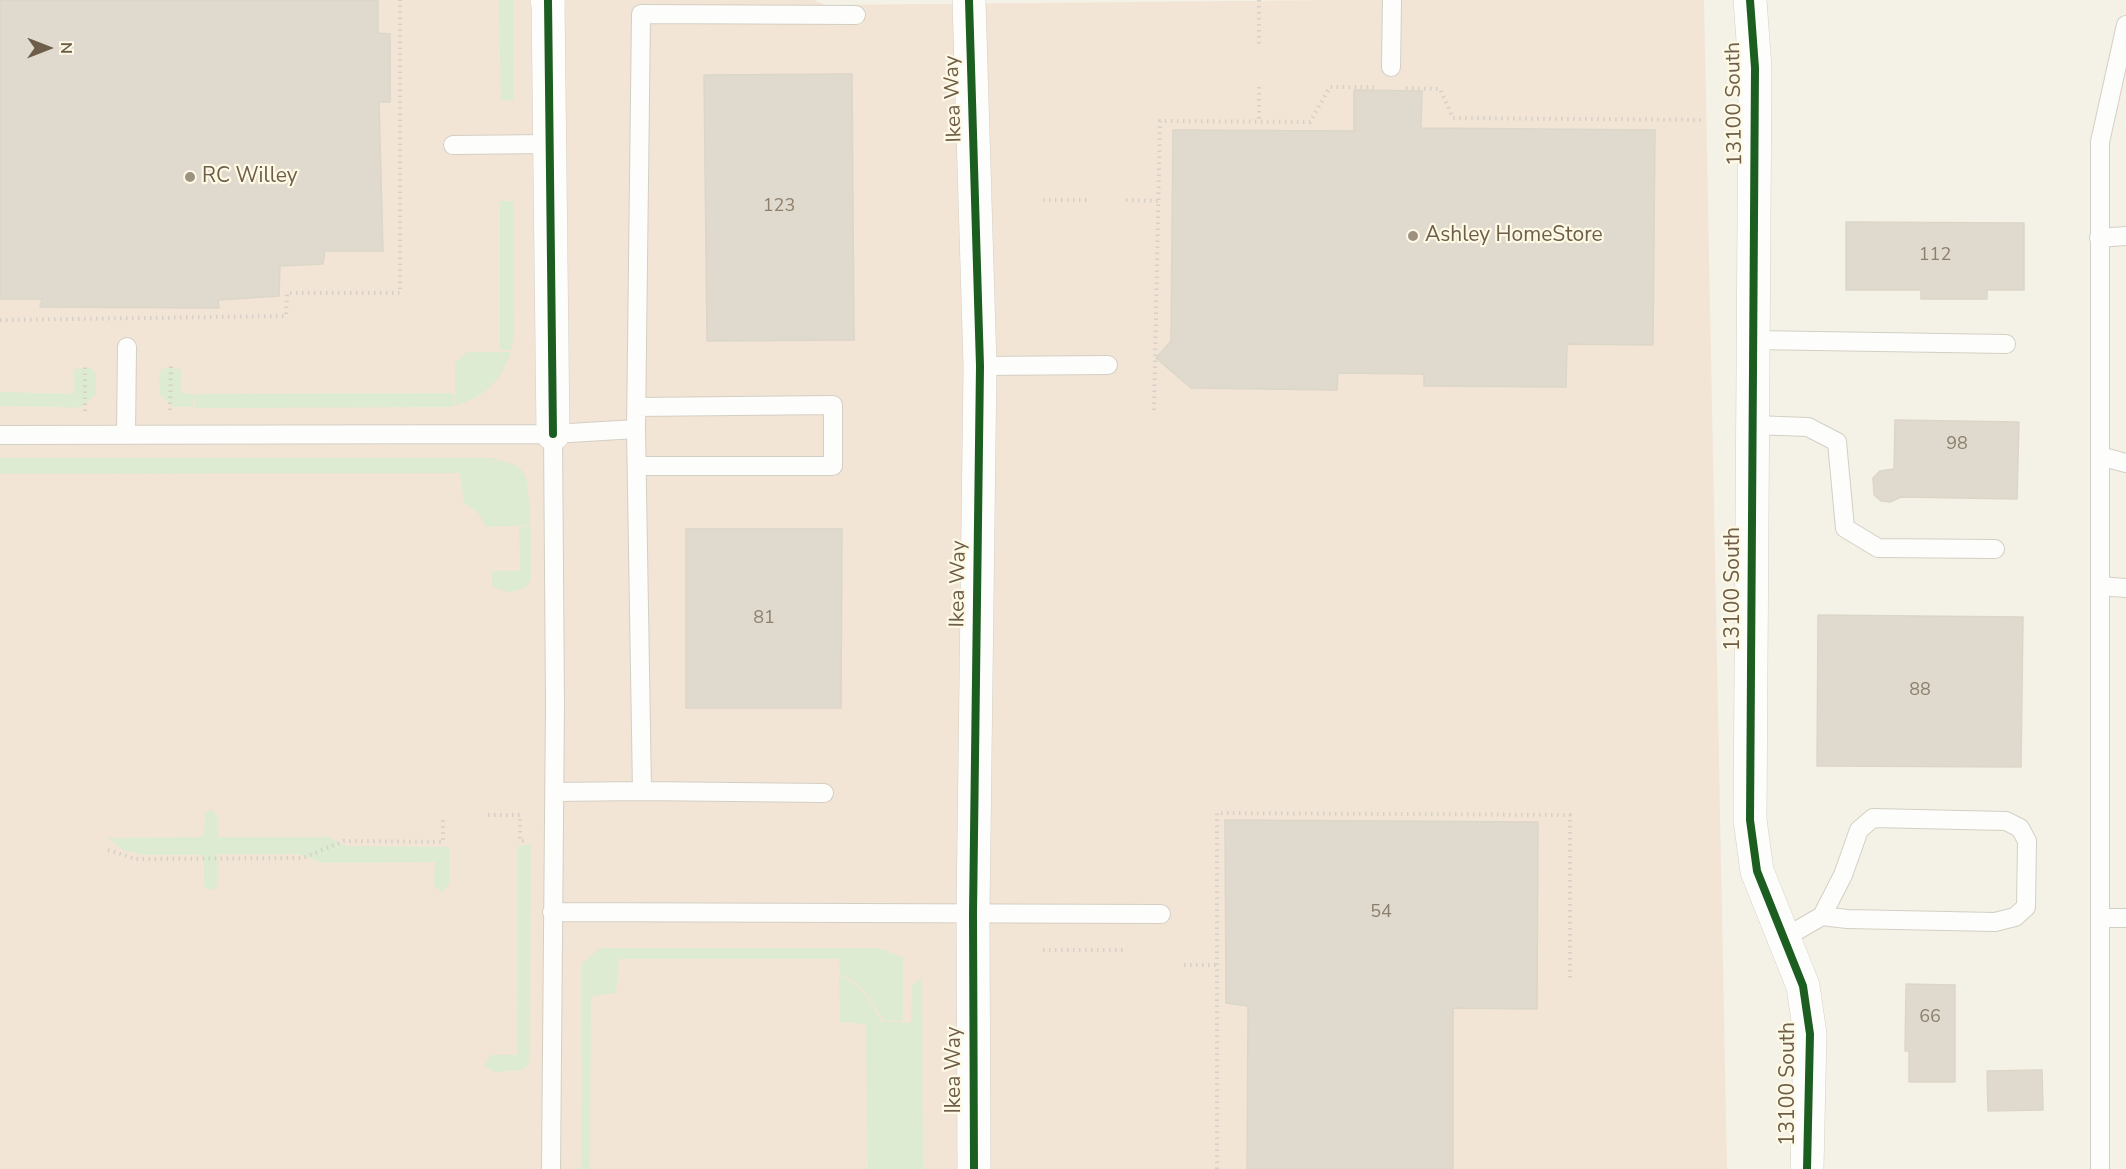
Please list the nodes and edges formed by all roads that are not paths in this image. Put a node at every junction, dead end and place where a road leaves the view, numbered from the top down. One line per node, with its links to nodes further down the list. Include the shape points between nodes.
1 (969, 0): 16 (street, Ikea Way)
2 (1392, 0): 7 (lane)
3 (1750, 0): 12 (street, 13100 South, via 1755,68)
4 (548, 1): 8 (street)
5 (856, 15): 17 (lane, via 641,14)
6 (2126, 25): 11 (lane, via 2100,142)
7 (1391, 67)
8 (548, 144): 9 (lane); 20 (street)
9 (453, 145)
10 (2126, 236): 11 (lane)
11 (2099, 238): 23 (lane)
12 (1754, 340): 13 (lane); 18 (street, 13100 South)
13 (2006, 344)
14 (126, 347): 22 (lane)
15 (1108, 365): 16 (lane)
16 (980, 366): 33 (street, Ikea Way)
17 (637, 407): 19 (lane); 25 (lane, via 832,405 833,466)
18 (1753, 425): 26 (lane, via 1808,427 1837,442 1845,528 1878,548); 38 (street, 13100 South, via 1750,820 1757,871)
19 (636, 429): 20 (lane); 25 (lane)
20 (553, 434): 22 (lane); 30 (lane)
21 (0, 435): 22 (lane)
22 (126, 435)
23 (2100, 456): 24 (lane); 27 (lane)
24 (2126, 463)
25 (638, 466): 29 (lane)
26 (1995, 549)
27 (2100, 586): 28 (lane); 36 (lane)
28 (2126, 588)
29 (642, 791): 30 (lane); 31 (lane)
30 (554, 792): 32 (lane)
31 (824, 793)
32 (552, 912): 33 (lane); 39 (lane)
33 (973, 914): 34 (lane); 40 (street, Ikea Way)
34 (1161, 915)
35 (1822, 916): 35 (lane, via 1995,922 2015,917 2026,907 2027,841 2020,828 2006,821 1873,818 1859,830 1843,875); 38 (lane)
36 (2100, 918): 37 (lane); 42 (lane)
37 (2126, 918)
38 (1784, 938): 41 (street, 13100 South, via 1803,986 1810,1034)
39 (551, 1169)
40 (974, 1169)
41 (1807, 1169)
42 (2100, 1169)

